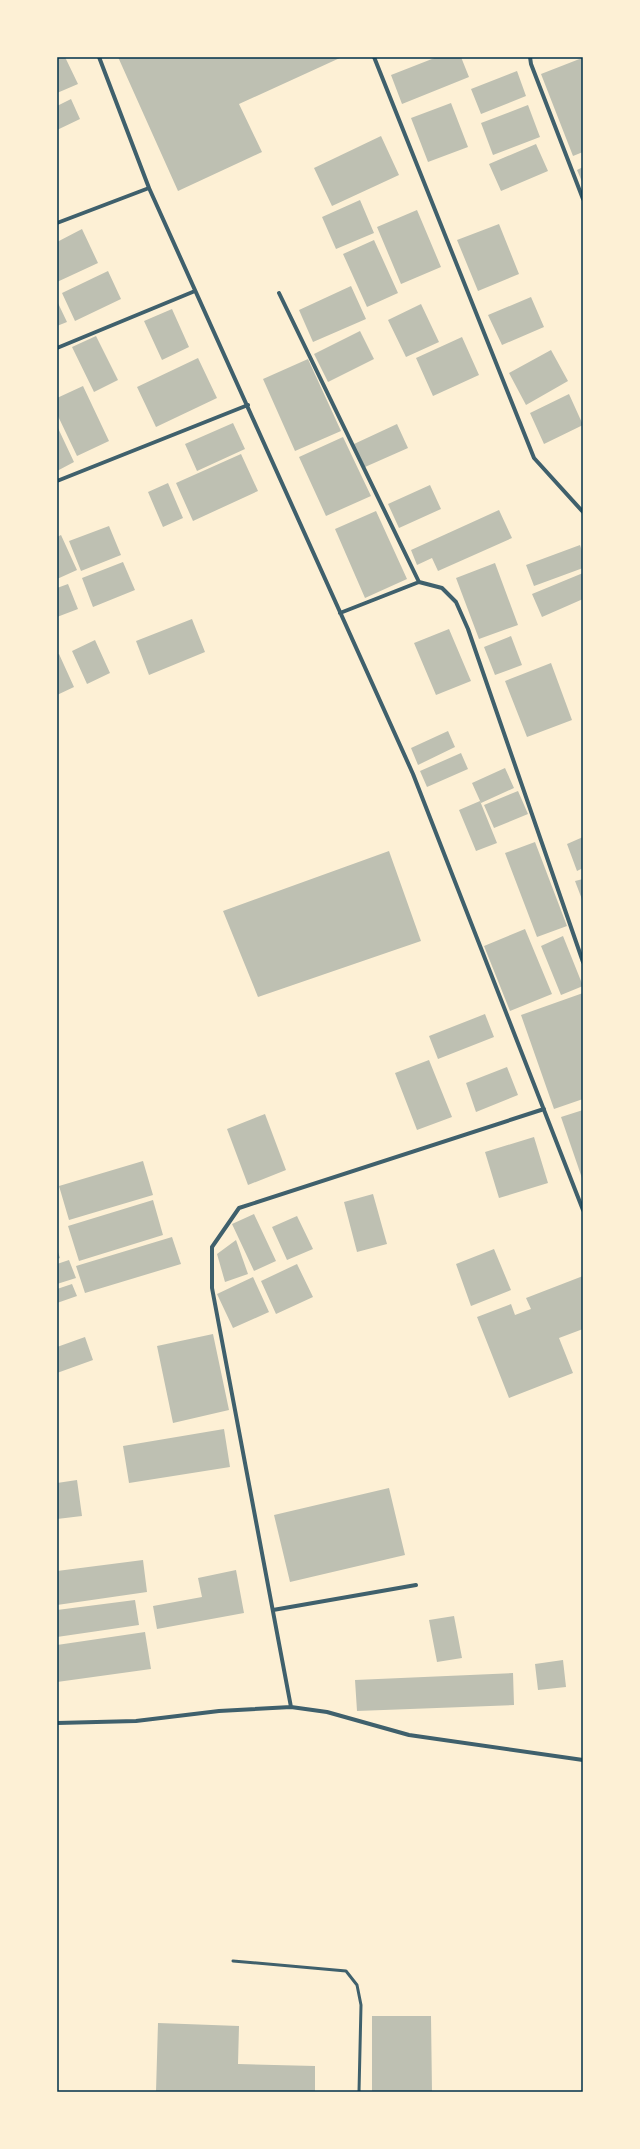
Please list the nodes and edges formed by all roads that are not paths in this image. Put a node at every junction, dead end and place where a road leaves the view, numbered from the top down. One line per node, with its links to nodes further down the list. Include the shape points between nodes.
1 (99, 57): 4 (street)
2 (374, 57): 12 (street, via 534,458)
3 (530, 57): 5 (street)
4 (149, 188): 6 (street); 7 (street)
5 (583, 198)
6 (57, 223)
7 (195, 291): 9 (street); 10 (street)
8 (279, 293): 13 (street)
9 (57, 348)
10 (248, 405): 11 (street); 14 (street)
11 (57, 481)
12 (582, 509)
13 (419, 582): 14 (street); 15 (street, via 442,588 456,602 468,629)
14 (340, 613): 16 (street, via 413,774)
15 (583, 962)
16 (544, 1109): 17 (street); 19 (street, via 239,1208 212,1247 212,1288)
17 (583, 1210)
18 (416, 1585): 19 (street)
19 (273, 1610): 20 (street)
20 (291, 1707): 21 (street, via 136,1721); 22 (street, via 328,1712 409,1735)
21 (57, 1723)
22 (583, 1760)
23 (233, 1961): 24 (lane, via 346,1970 357,1986 361,2005)
24 (359, 2092)

